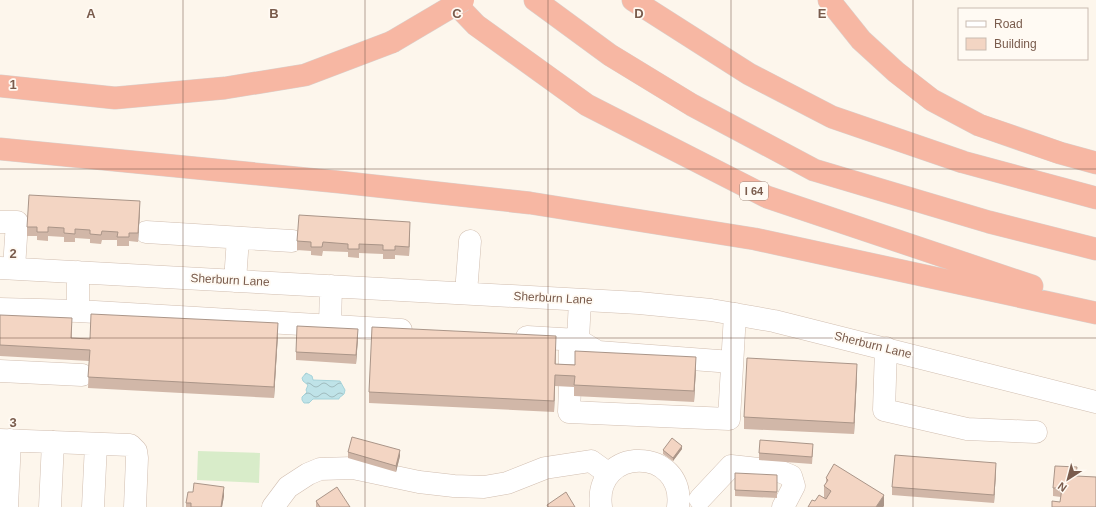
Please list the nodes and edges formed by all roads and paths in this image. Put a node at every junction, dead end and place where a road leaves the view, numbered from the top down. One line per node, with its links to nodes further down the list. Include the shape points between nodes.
1 (452, 0): 22 (highway, I 64, via 476,25 587,105 767,197 1020,282)
2 (463, 0): 6 (highway, bridge, via 392,42 305,75 225,88 115,98)
3 (535, 0): 15 (highway, via 610,54 692,105 814,170 989,222)
4 (633, 0): 9 (highway, via 749,74 832,117 963,162)
5 (829, 0): 8 (highway, via 861,40 932,100 979,125)
6 (0, 86)
7 (0, 149): 25 (highway, via 530,203 755,238)
8 (1096, 163)
9 (1096, 198)
10 (0, 222): 16 (street, via 17,222)
11 (146, 232): 12 (street)
12 (238, 238): 13 (street); 18 (street)
13 (292, 241)
14 (470, 241): 20 (street)
15 (1096, 250)
16 (7, 268): 17 (street, Sherburn Lane)
17 (78, 272): 18 (street, Sherburn Lane); 24 (street)
18 (235, 281): 19 (street, Sherburn Lane)
19 (331, 286): 20 (street, Sherburn Lane); 27 (street)
20 (466, 293): 21 (street, Sherburn Lane)
21 (580, 300): 26 (street, Sherburn Lane, via 647,304); 30 (street)
22 (1096, 303)
23 (0, 309): 24 (street)
24 (78, 311): 27 (street)
25 (1096, 313)
26 (735, 314): 31 (street, Sherburn Lane); 32 (street)
27 (330, 326): 28 (street)
28 (423, 331)
29 (509, 336): 30 (street)
30 (578, 340): 32 (street, via 598,352); 32 (street, via 570,351 569,412 729,419)
31 (886, 348): 35 (street, Sherburn Lane); 36 (street, via 884,410 967,429)
32 (732, 362)
33 (0, 371): 34 (street)
34 (82, 375)
35 (1096, 402)
36 (1036, 432)
37 (5, 440): 38 (street); 43 (street)
38 (53, 442): 39 (street); 44 (street)
39 (96, 444): 45 (street); 46 (street, via 130,445 136,451)
40 (609, 474): 41 (street, via 629,461 653,462 671,477 677,487); 47 (street, via 591,461 545,468 507,483 484,487 420,482 353,468 320,469 288,487); 48 (street, via 602,485)
41 (678, 503): 42 (street)
42 (707, 503): 49 (street, via 731,466 779,471 791,476 794,486)
43 (7, 507)
44 (50, 507)
45 (93, 507)
46 (135, 507)
47 (273, 507)
48 (601, 507)
49 (783, 507)

